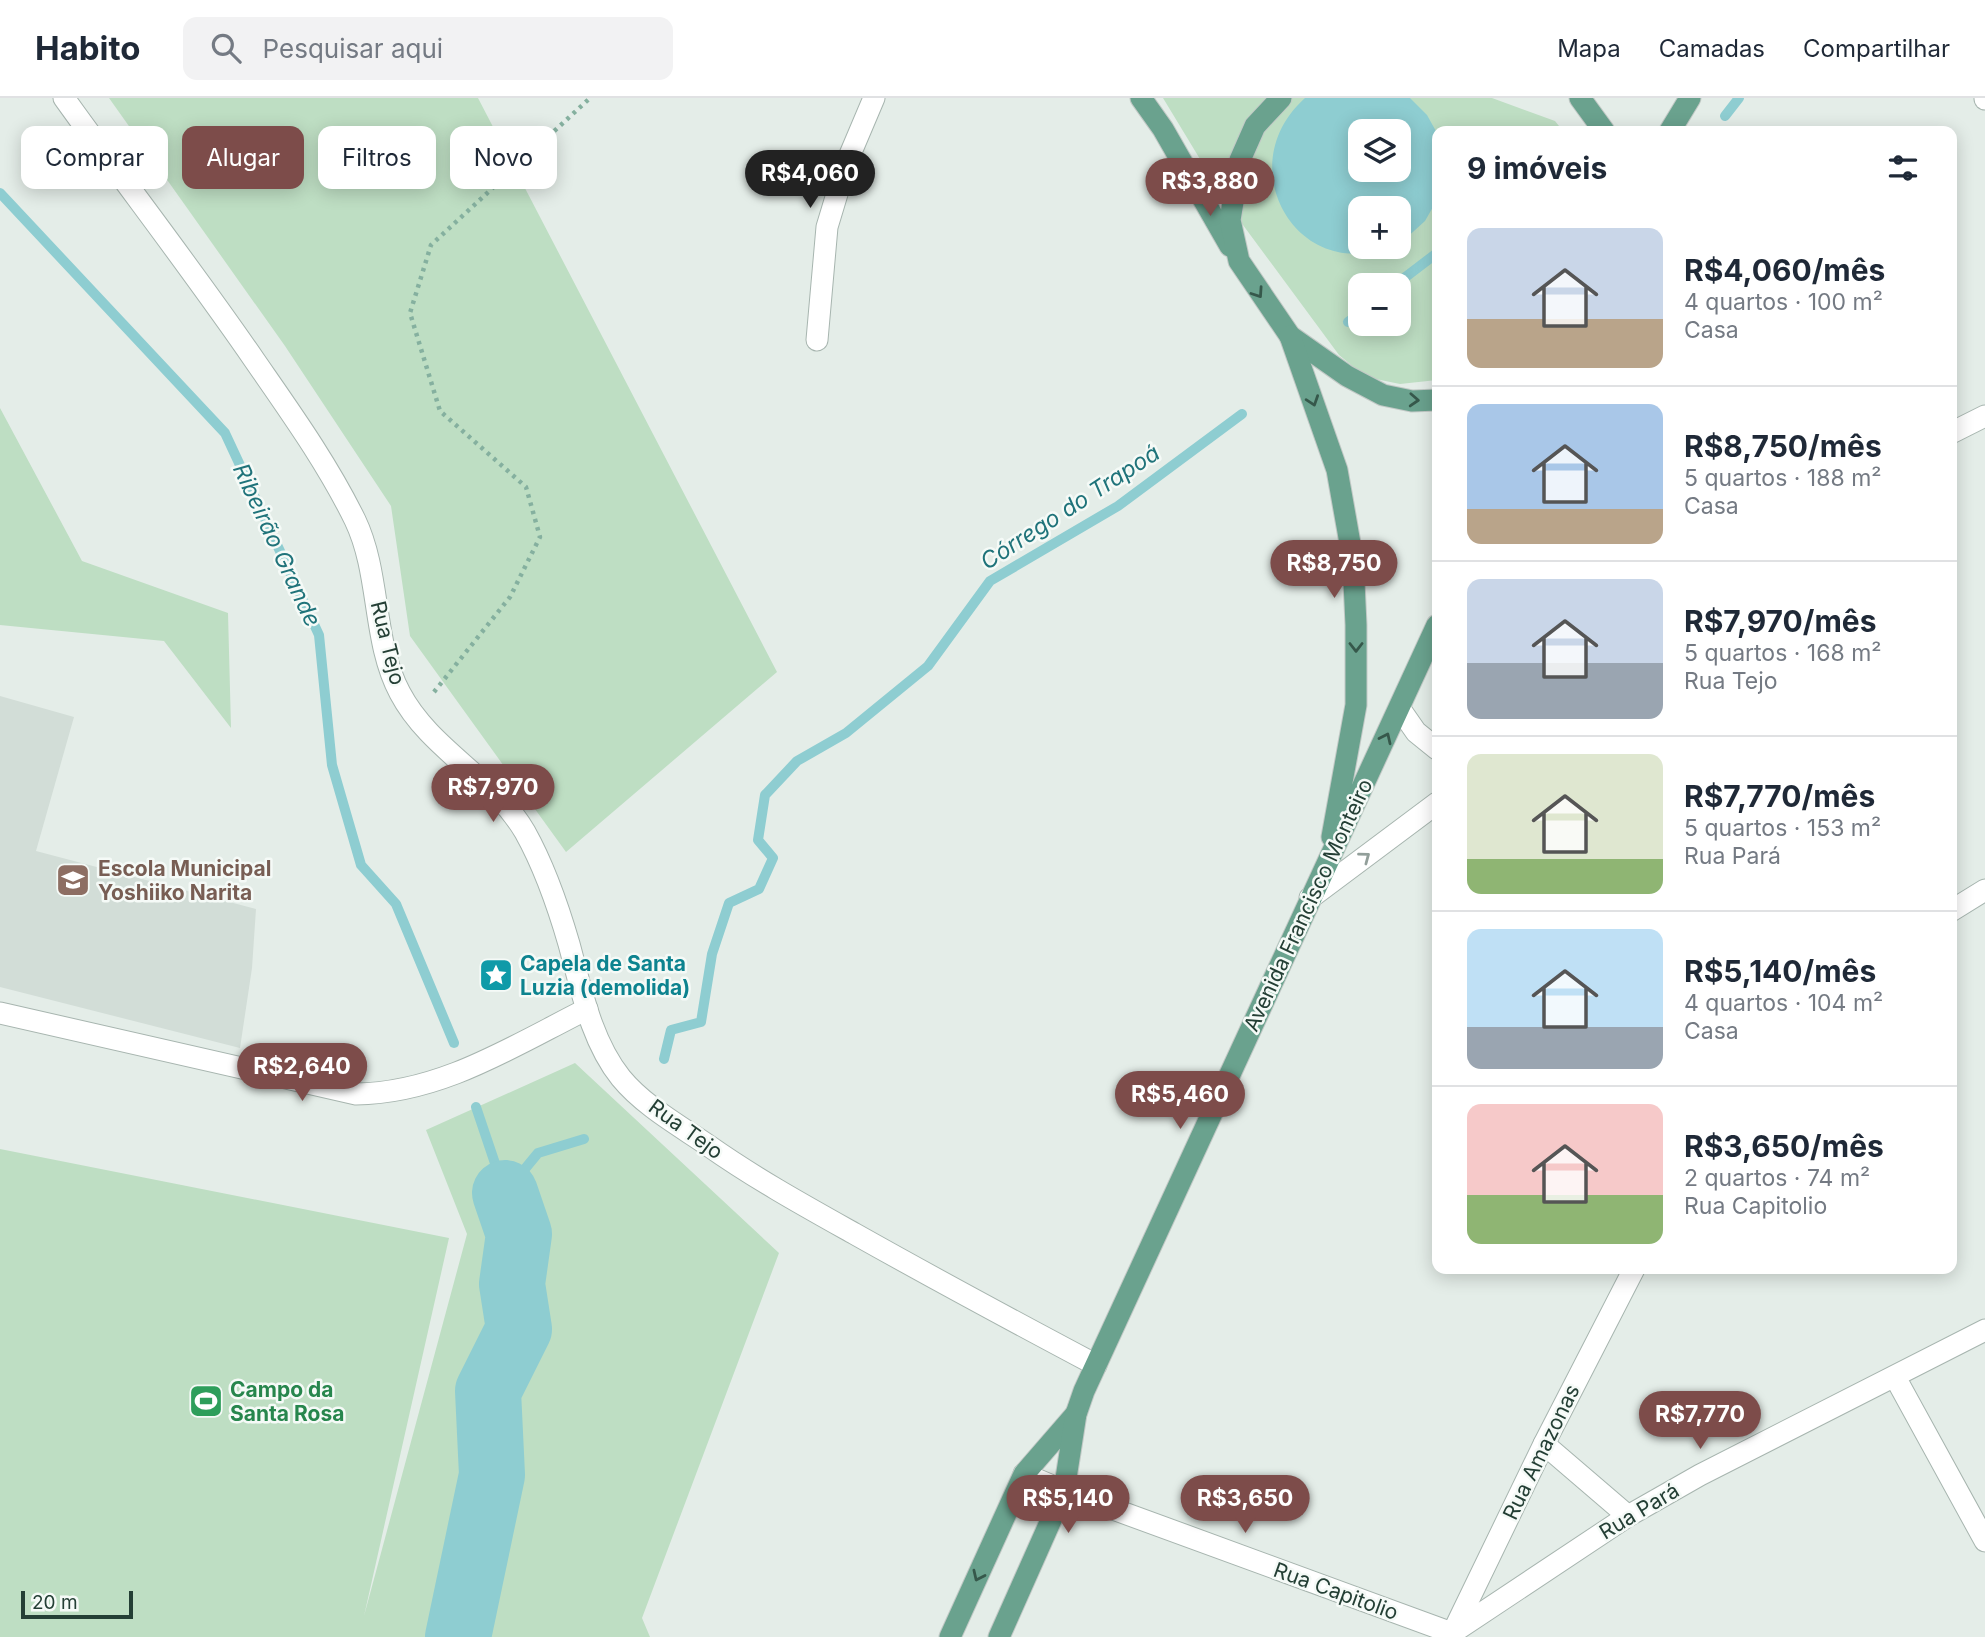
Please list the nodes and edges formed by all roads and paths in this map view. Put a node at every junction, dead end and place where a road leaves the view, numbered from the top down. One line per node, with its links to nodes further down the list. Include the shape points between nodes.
1 (64, 98): 18 (street, Rua Tejo, via 319,452 358,525 397,689)
2 (590, 98): 18 (path, via 431,244 410,313 440,411 526,487 540,537 510,597)
3 (874, 98): 12 (street, via 846,164 827,227)
4 (1141, 98): 10 (main road)
5 (1281, 98): 10 (main road, via 1255,125 1240,160 1230,220)
6 (1580, 98): 8 (main road)
7 (1690, 98): 9 (main road)
8 (1600, 126)
9 (1673, 126)
10 (1239, 261): 11 (main road, one-way to 11)
11 (1290, 336): 13 (main road, one-way to 13, via 1383,395); 21 (main road, one-way to 21, via 1337,470 1353,559 1356,705)
12 (817, 340)
13 (1432, 400)
14 (1985, 416): 15 (street)
15 (1957, 430)
16 (1432, 636): 17 (main road, Avenida Francisco Monteiro)
17 (1400, 709): 19 (street); 21 (main road, Avenida Francisco Monteiro, one-way to 17)
18 (414, 718): 25 (street, Rua Tejo, via 489,787 525,832 545,876)
19 (1432, 745)
20 (1432, 807): 23 (street, one-way to 20)
21 (1326, 866): 23 (main road, Avenida Francisco Monteiro)
22 (1985, 890): 24 (street)
23 (1310, 898): 29 (main road, Avenida Francisco Monteiro)
24 (1957, 907)
25 (587, 1009): 26 (street, via 450,1076 414,1088 369,1094); 29 (street, Rua Tejo, via 622,1080 653,1108 751,1176)
26 (0, 1013)
27 (1631, 1274): 32 (street, Rua Amazonas)
28 (1985, 1331): 30 (street, Rua Pará)
29 (1096, 1365): 31 (main road, Avenida Francisco Monteiro)
30 (1895, 1377): 35 (street, Rua Pará); 36 (street)
31 (1076, 1414): 33 (main road, Avenida Francisco Monteiro); 34 (main road, Avenida Francisco Monteiro)
32 (1544, 1444): 35 (street); 37 (street, Rua Amazonas)
33 (1024, 1474): 34 (street, Rua Capitolio); 38 (main road, Avenida Francisco Monteiro, one-way to 38)
34 (1065, 1491): 37 (street, Rua Capitolio); 39 (main road, Avenida Francisco Monteiro)
35 (1628, 1516): 37 (street, Rua Pará)
36 (1985, 1541)
37 (1451, 1635)
38 (950, 1637)
39 (999, 1637)

